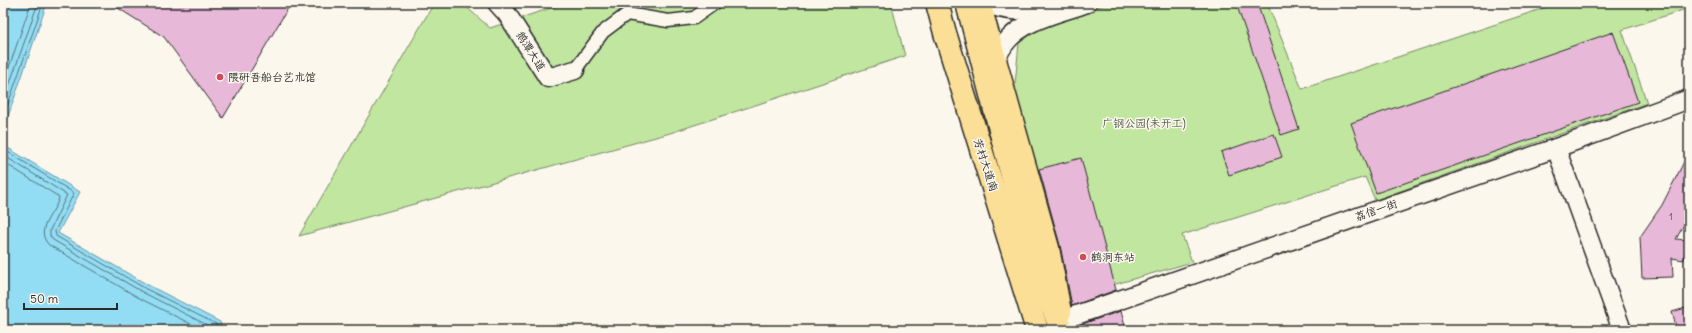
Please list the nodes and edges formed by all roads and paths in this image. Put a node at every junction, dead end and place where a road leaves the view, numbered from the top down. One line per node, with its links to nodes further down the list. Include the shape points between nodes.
1 (497, 3): 12 (street, 鹅潭大道, via 507,14 548,78)
2 (715, 3): 12 (street, via 694,18 668,21 627,14 603,32)
3 (926, 3): 10 (main road, 芳村大道南)
4 (937, 3): 10 (highway)
5 (967, 3): 15 (highway, via 1032,252)
6 (980, 3): 11 (main road)
7 (987, 3): 8 (street, via 1014,12)
8 (1047, 3)
9 (1087, 3): 11 (street, via 1018,29 1003,44)
10 (944, 33): 16 (highway, 芳村大道南)
11 (996, 60): 15 (main road, via 1049,248)
12 (575, 70)
13 (1689, 99): 14 (street, 荔信一街)
14 (1556, 148): 15 (street, 荔信一街); 17 (street)
15 (1063, 327)
16 (1037, 330)
17 (1622, 330)

